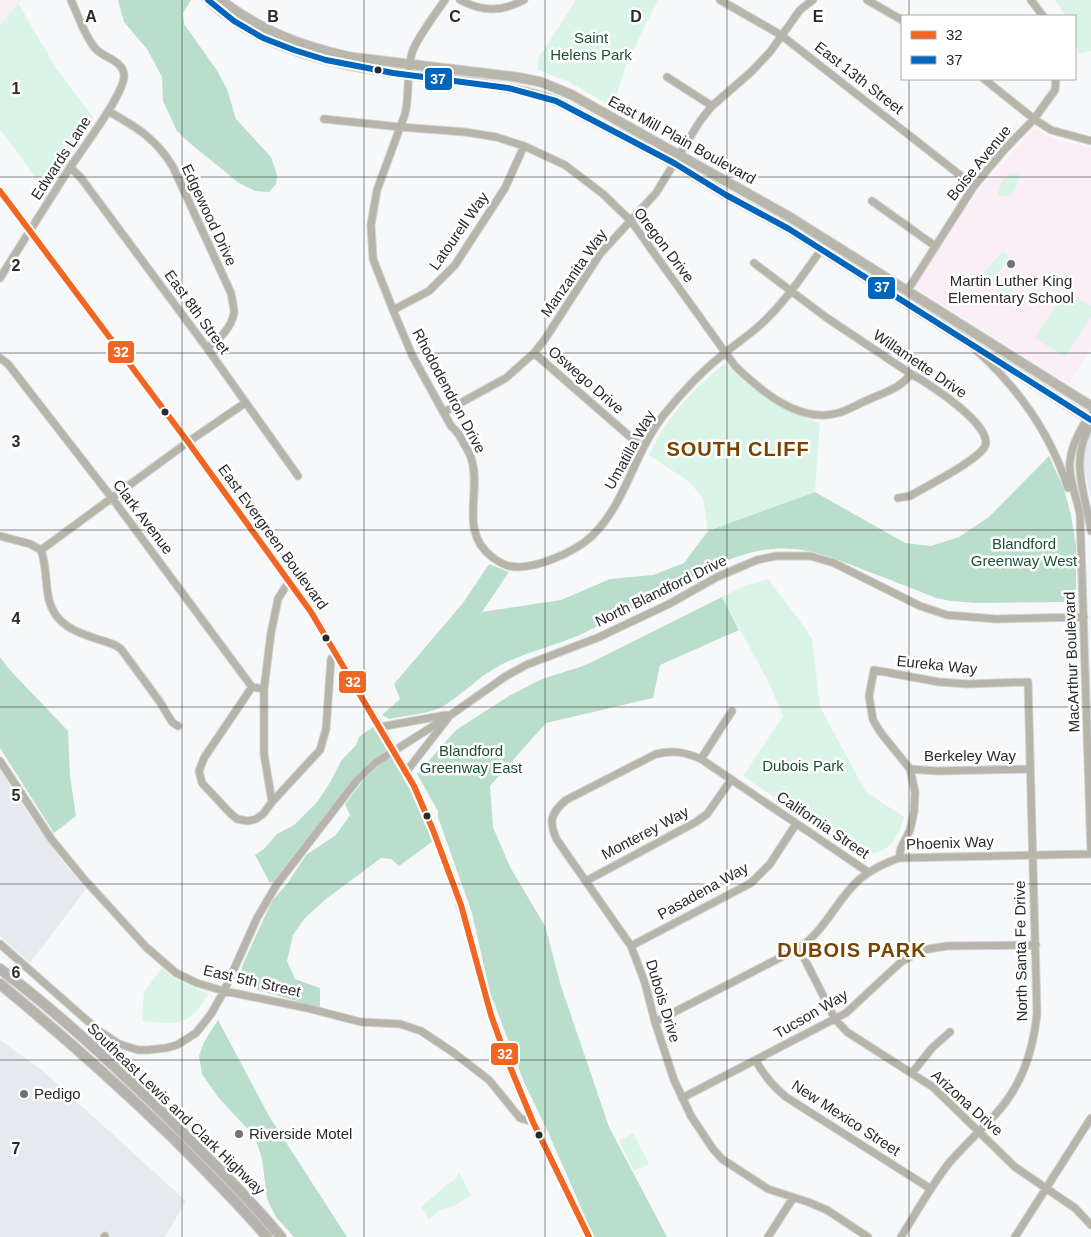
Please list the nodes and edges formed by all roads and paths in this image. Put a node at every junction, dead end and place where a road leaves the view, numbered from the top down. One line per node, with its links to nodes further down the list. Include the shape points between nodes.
1 (72, 0): 20 (street, Edwards Lane, via 94,48 123,69 123,84)
2 (208, 0): 15 (main road, East Mill Plain Boulevard, via 244,26 293,50 315,58)
3 (221, 0): 14 (main road, East Mill Plain Boulevard, via 250,21 299,44 350,57)
4 (445, 0): 14 (street, Rhododendron Drive, via 413,50)
5 (460, 0): 6 (street, via 482,9 501,9)
6 (524, 0)
7 (720, 0): 13 (street, East 13th Street)
8 (813, 0): 13 (street, Manzanita Way, via 800,10)
9 (867, 0): 12 (street)
10 (1031, 0): 11 (street)
11 (1042, 15)
12 (901, 19)
13 (781, 35): 19 (street, Manzanita Way, via 752,72); 29 (street, East 13th Street)
14 (410, 63): 15 (street, Rhododendron Drive); 26 (main road, East Mill Plain Boulevard, via 540,82 572,95)
15 (409, 74): 23 (street, Rhododendron Drive, via 408,101); 27 (main road, East Mill Plain Boulevard, via 537,94 556,100)
16 (667, 77): 19 (street)
17 (985, 80): 22 (street)
18 (1056, 80): 22 (street, Boise Avenue, via 1055,90)
19 (712, 106): 26 (street, Manzanita Way)
20 (108, 111): 28 (street, Edwards Lane); 42 (street, Edgewood Drive, via 150,137 164,152 231,293 234,313 229,326)
21 (324, 119): 23 (street, Oregon Drive)
22 (1034, 119): 24 (street, via 1051,130); 29 (street, Boise Avenue)
23 (400, 127): 25 (street, Oregon Drive, via 465,132); 40 (street, Rhododendron Drive, via 376,190 371,225 374,259)
24 (1091, 141)
25 (524, 146): 32 (street, Oregon Drive, via 566,165); 40 (street, Latourell Way, via 505,188 455,265 429,291)
26 (679, 154): 27 (street, Manzanita Way); 38 (main road, East Mill Plain Boulevard, via 788,216)
27 (674, 163): 32 (street, Manzanita Way, via 656,193); 35 (main road, East Mill Plain Boulevard)
28 (70, 167): 33 (street, Edwards Lane); 42 (street, East 8th Street)
29 (974, 186): 34 (street, Boise Avenue)
30 (0, 192): 33 (street, East Evergreen Boulevard)
31 (872, 201): 34 (street)
32 (632, 221): 43 (street, Manzanita Way, via 600,254); 44 (street, Oregon Drive)
33 (29, 231): 37 (street, Edwards Lane); 51 (street, East Evergreen Boulevard)
34 (935, 246): 38 (street, Boise Avenue)
35 (821, 250): 39 (street, Umatilla Way); 41 (main road, East Mill Plain Boulevard)
36 (754, 263): 39 (street, Willamette Drive)
37 (0, 278)
38 (907, 291): 48 (main road, East Mill Plain Boulevard)
39 (790, 292): 44 (street, Umatilla Way, via 759,326); 46 (street, Willamette Drive)
40 (393, 310): 49 (street, Rhododendron Drive, via 412,354)
41 (963, 339): 50 (main road, East Mill Plain Boulevard); 56 (street, via 997,370 1039,424 1063,473)
42 (207, 348): 47 (street, East 8th Street)
43 (534, 353): 49 (street, Manzanita Way, via 506,378); 52 (street, Oswego Drive)
44 (725, 353): 46 (street, Oregon Drive, via 766,393 812,415 837,413 903,385); 52 (street, Umatilla Way, via 678,398)
45 (0, 358): 54 (street, Clark Avenue)
46 (911, 374): 55 (street, Willamette Drive, via 967,413 986,439 985,447 974,457 910,496)
47 (245, 404): 51 (street); 53 (street, East 8th Street)
48 (1091, 406)
49 (444, 412): 60 (street, Rhododendron Drive, via 472,460 474,528 480,543 492,557)
50 (1090, 419): 56 (street, MacArthur Boulevard, via 1072,448 1068,466); 57 (street, via 1078,461)
51 (188, 442): 54 (street); 61 (street, East Evergreen Boulevard)
52 (643, 448): 60 (street, Umatilla Way, via 616,505 592,536 571,551 549,560 529,566)
53 (298, 476)
54 (112, 498): 59 (street); 65 (street, Clark Avenue)
55 (898, 498)
56 (1079, 521): 62 (street, MacArthur Boulevard)
57 (1091, 530)
58 (0, 536): 59 (street)
59 (41, 550): 69 (street, via 49,600 62,623 74,632 121,649)
60 (509, 566)
61 (291, 583): 63 (street, East Evergreen Boulevard); 66 (street, via 278,599 270,633)
62 (1084, 617): 68 (street, North Blandford Drive, via 996,619 947,615 920,606 834,563 810,556 776,556 757,560 717,577 597,638 526,665); 81 (street, MacArthur Boulevard)
63 (337, 654): 70 (street, East Evergreen Boulevard); 78 (street, via 331,659 326,729 320,750)
64 (1028, 682): 74 (street, North Santa Fe Drive); 75 (street, Eureka Way, via 939,682 874,670 869,696 873,720)
65 (252, 687): 66 (street); 78 (street, via 204,758 200,778 237,819 256,820)
66 (264, 689): 78 (street, via 264,754)
67 (732, 711): 72 (street)
68 (452, 714): 70 (street); 76 (street); 91 (street, North Blandford Drive, via 375,763 357,780 267,900)
69 (178, 726)
70 (380, 727): 76 (street, East Evergreen Boulevard, bridge)
71 (656, 754): 72 (street, California Street, via 680,752); 84 (street, Dubois Drive, via 566,800 552,816 557,840)
72 (700, 760): 77 (street, California Street)
73 (0, 761): 91 (street, East 5th Street, via 62,853 146,947 185,978)
74 (1030, 769): 75 (street, Berkeley Way); 80 (street, North Santa Fe Drive)
75 (910, 770): 82 (street, via 915,792 914,812)
76 (406, 772): 99 (street, East Evergreen Boulevard, via 433,830 461,905 491,1015)
77 (731, 780): 79 (street, California Street); 84 (street, Monterey Way, via 707,814 696,822)
78 (272, 802)
79 (796, 824): 83 (street, California Street); 87 (street, Pasadena Way, via 770,864 751,883)
80 (1032, 854): 81 (street, Phoenix Way); 82 (street, Phoenix Way); 86 (street, North Santa Fe Drive)
81 (1091, 854)
82 (899, 858): 83 (street, Phoenix Way)
83 (868, 872): 88 (street, Phoenix Way, via 850,889 818,933)
84 (586, 881): 87 (street, Dubois Drive)
85 (0, 944): 91 (street, North Blandford Drive, via 99,1030 119,1044 138,1050 166,1048 187,1040 203,1026)
86 (1036, 945): 92 (street, Tucson Way, via 947,946 922,950 900,962 846,1013); 100 (street, North Santa Fe Drive, via 1037,1013 1032,1048 1014,1091)
87 (631, 946): 93 (street, Dubois Drive)
88 (799, 948): 92 (street, Arizona Drive); 93 (street, Phoenix Way)
89 (0, 969): 106 (highway, Southeast Lewis and Clark Highway, via 130,1081 213,1163)
90 (0, 984): 105 (highway, Southeast Lewis and Clark Highway, via 122,1089)
91 (224, 990): 99 (street, East 5th Street, via 361,1022 400,1024 421,1031 489,1080 520,1118)
92 (835, 1019): 95 (street, Tucson Way); 96 (street, Arizona Drive, via 847,1032)
93 (655, 1022): 97 (street, Dubois Drive)
94 (950, 1032): 96 (street)
95 (756, 1061): 97 (street, Tucson Way); 102 (street, New Mexico Street, via 772,1086 786,1097)
96 (912, 1073): 100 (street, Arizona Drive, via 941,1094)
97 (682, 1098): 103 (street, Dubois Drive, via 722,1160 768,1189)
98 (1091, 1118): 101 (street)
99 (533, 1122): 107 (street, East Evergreen Boulevard)
100 (979, 1131): 101 (street, Arizona Drive, via 1015,1167); 102 (street, North Santa Fe Drive)
101 (1045, 1188): 104 (street, Arizona Drive, via 1074,1208); 111 (street)
102 (931, 1189): 110 (street, North Santa Fe Drive)
103 (793, 1198): 108 (street); 109 (street, Dubois Drive, via 827,1210)
104 (1091, 1225)
105 (267, 1237)
106 (281, 1237)
107 (589, 1237)
108 (768, 1237)
109 (868, 1237)
110 (901, 1237)
111 (1015, 1237)

